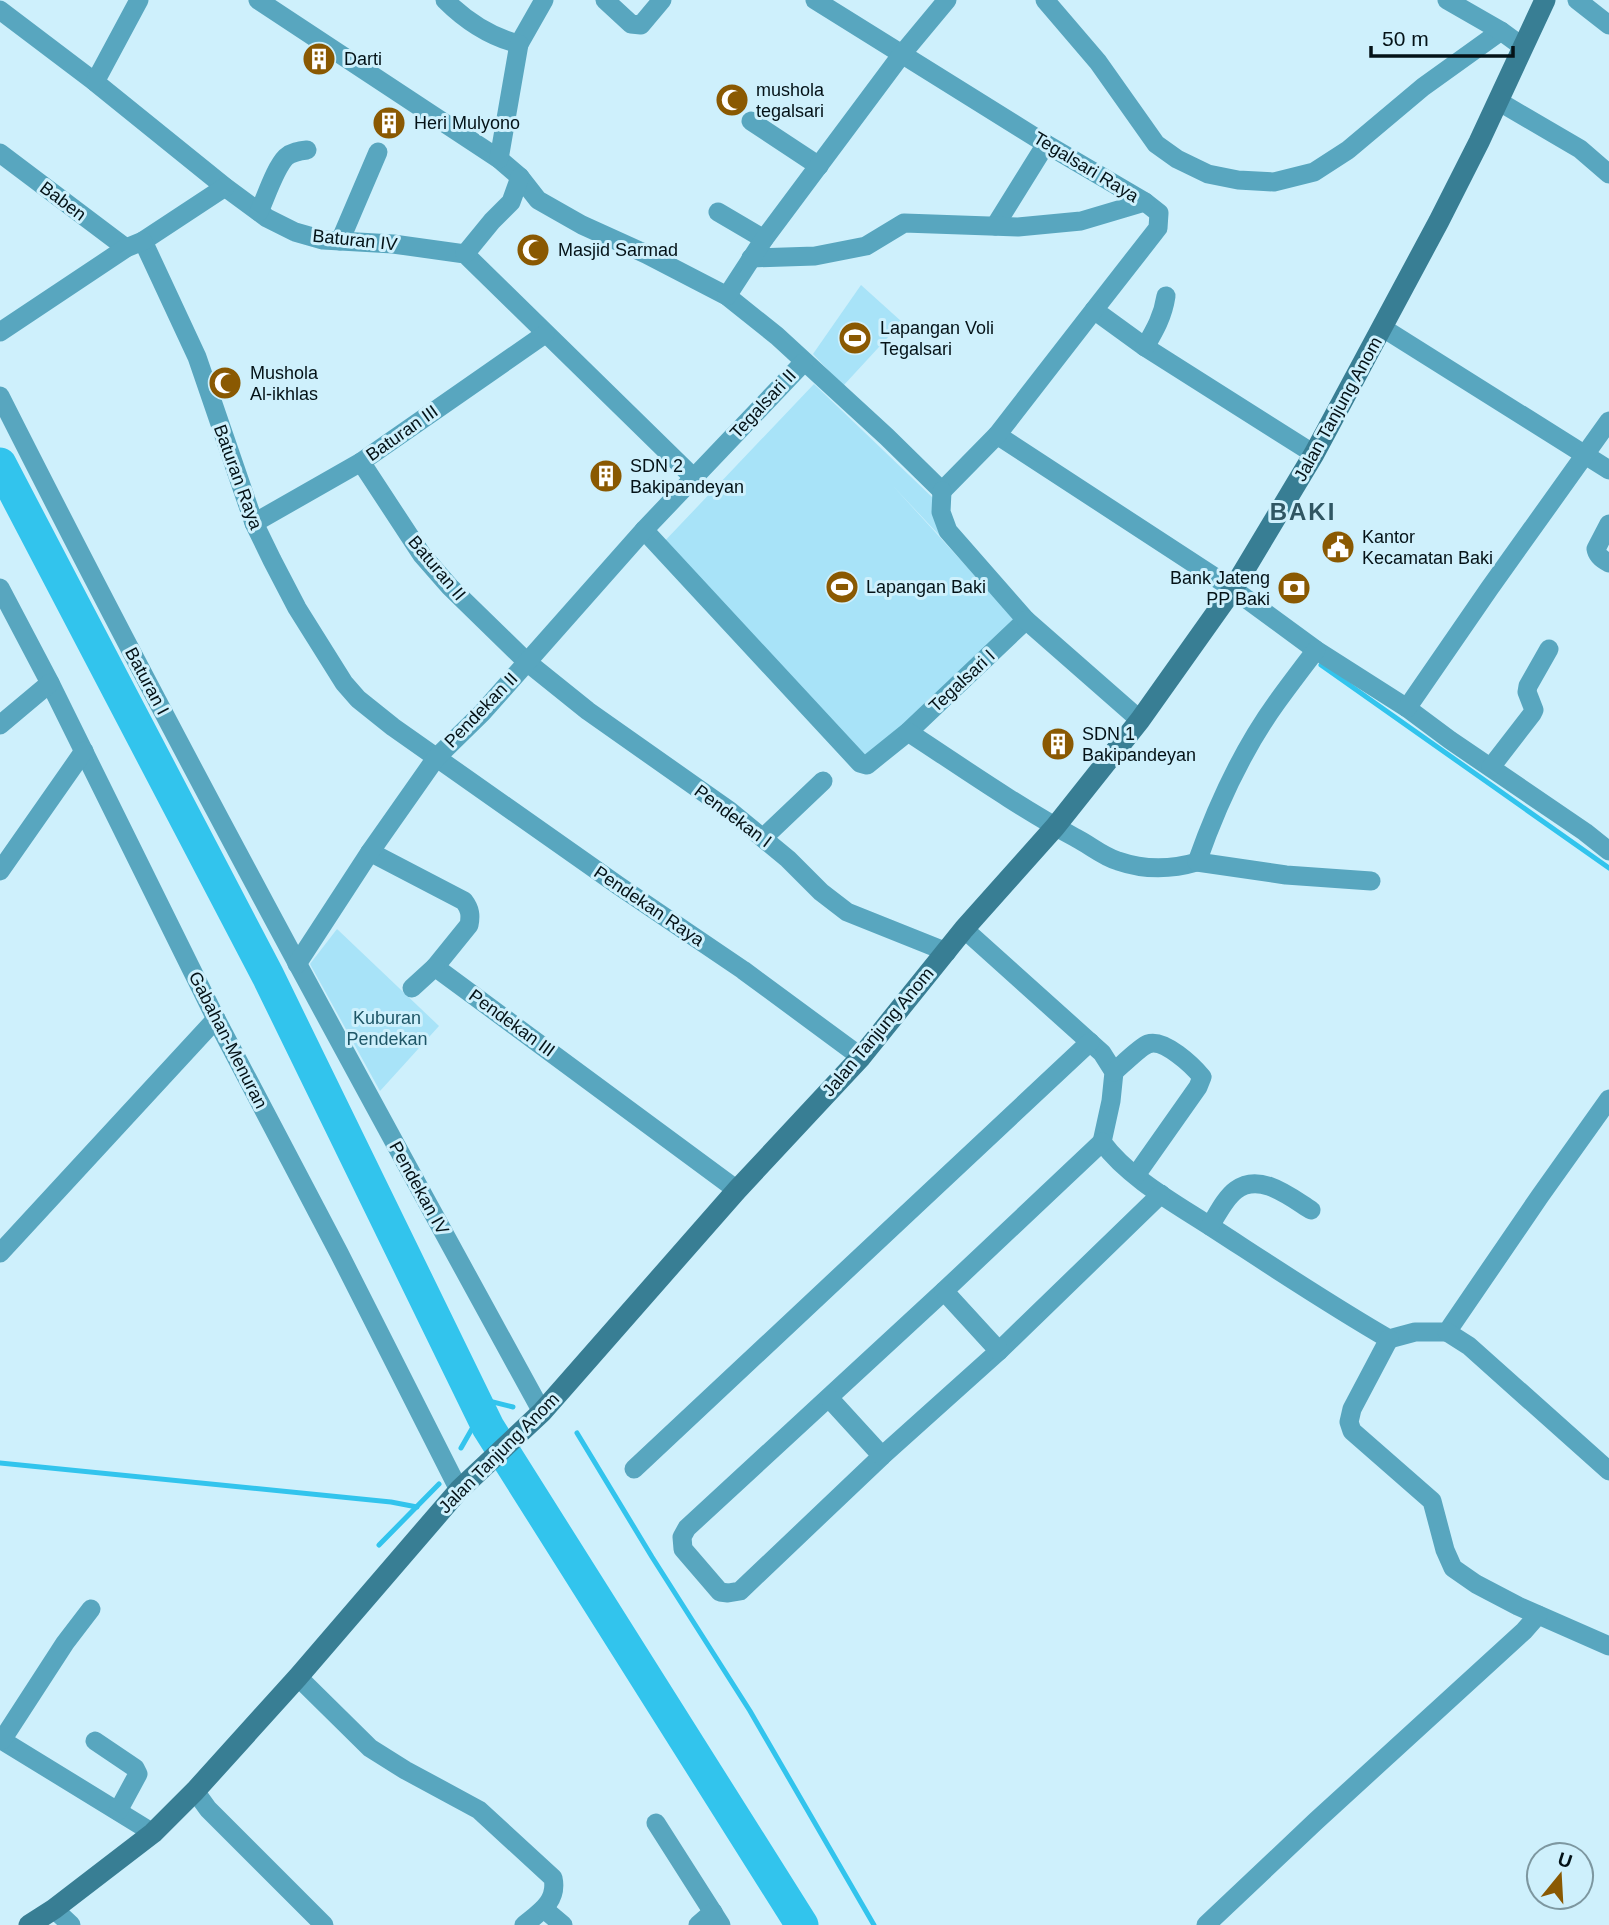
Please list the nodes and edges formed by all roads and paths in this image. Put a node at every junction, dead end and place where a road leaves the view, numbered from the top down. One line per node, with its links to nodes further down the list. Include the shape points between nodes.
1 (139, 0): 19 (street)
2 (258, 0): 26 (street)
3 (445, 0): 16 (street, via 482,29)
4 (544, 0): 16 (street)
5 (605, 0): 6 (street, via 636,26 642,25)
6 (662, 0)
7 (815, 0): 18 (street, Tegalsari Raya)
8 (947, 0): 18 (street)
9 (1045, 0): 15 (street, via 1098,62 1156,144 1208,174 1238,180 1274,182 1314,172)
10 (1447, 0): 15 (street)
11 (1545, 0): 17 (main road, Jalan Tanjung Anom)
12 (1577, 0): 14 (street)
13 (0, 10): 19 (street, Baturan IV)
14 (1609, 25)
15 (1501, 31): 17 (street)
16 (519, 44): 26 (street)
17 (1523, 47): 20 (main road, Jalan Tanjung Anom)
18 (902, 54): 22 (street, Tegalsari Raya); 27 (street)
19 (95, 82): 30 (street, Baturan IV)
20 (1498, 101): 28 (street, via 1580,149); 45 (main road, Jalan Tanjung Anom)
21 (751, 121): 27 (street)
22 (1046, 144): 33 (street, Tegalsari Raya); 36 (street)
23 (307, 150): 34 (street, via 295,152 281,164)
24 (378, 152): 38 (street)
25 (0, 153): 39 (street, Baben)
26 (499, 159): 29 (street)
27 (819, 166): 37 (street)
28 (1609, 174)
29 (520, 177): 31 (street); 32 (street)
30 (225, 187): 34 (street, Baturan IV); 39 (street)
31 (538, 200): 32 (street); 42 (street)
32 (511, 202): 40 (street)
33 (1144, 202): 36 (street, via 1081,221); 44 (street, Tegalsari Raya, via 1158,213 1158,228)
34 (259, 212): 38 (street, Baturan IV, via 295,232)
35 (718, 212): 37 (street)
36 (995, 226): 41 (street, via 904,223 866,247 815,256)
37 (764, 239): 41 (street)
38 (340, 241): 40 (street, Baturan IV)
39 (135, 245): 46 (street); 59 (street, Baturan Raya, via 197,357)
40 (465, 254): 47 (street)
41 (751, 258): 42 (street)
42 (727, 296): 49 (street)
43 (1166, 296): 48 (street, via 1161,318)
44 (1094, 310): 48 (street); 52 (street)
45 (1383, 328): 53 (main road, Jalan Tanjung Anom); 54 (street)
46 (0, 332)
47 (545, 334): 55 (street, Baturan III); 57 (street)
48 (1145, 347): 53 (street)
49 (804, 362): 57 (street, Tegalsari II); 58 (street)
50 (0, 396): 87 (street, Baturan I)
51 (1609, 421): 54 (street)
52 (997, 435): 58 (street); 64 (street)
53 (1314, 453): 64 (main road, Jalan Tanjung Anom)
54 (1585, 456): 56 (street); 70 (street)
55 (361, 462): 59 (street, Baturan III); 68 (street, Baturan II, via 422,555)
56 (1609, 470)
57 (694, 478): 61 (street, Pendekan II)
58 (942, 491): 65 (street, via 941,512 948,531)
59 (254, 523): 75 (street, Baturan Raya, via 297,608 344,683 358,699)
60 (1609, 524): 62 (street, via 1596,549)
61 (643, 530): 68 (street, Pendekan II); 73 (street, Tegalsari I, via 860,764 867,765)
62 (1609, 563)
63 (0, 588): 69 (street, Gabahan-Menuran)
64 (1233, 589): 67 (street); 71 (main road, Jalan Tanjung Anom)
65 (1026, 620): 71 (street); 73 (street, Tegalsari I)
66 (1549, 649): 76 (street, via 1528,687 1534,710)
67 (1316, 650): 70 (street); 82 (street, via 1276,703 1239,766)
68 (527, 662): 75 (street, Pendekan II); 79 (street, Pendekan I)
69 (50, 683): 72 (street); 74 (street, Gabahan-Menuran)
70 (1407, 708): 76 (street)
71 (1140, 720): 78 (main road, Jalan Tanjung Anom)
72 (0, 725)
73 (908, 732): 78 (street)
74 (84, 751): 83 (street); 90 (street, Gabahan-Menuran)
75 (436, 758): 81 (street, Pendekan II); 92 (street, Pendekan Raya)
76 (1491, 767): 80 (street)
77 (823, 780): 79 (street)
78 (1055, 827): 82 (street, via 1126,863 1163,868); 85 (main road, Jalan Tanjung Anom)
79 (763, 838): 86 (street, Pendekan I, via 847,912)
80 (1609, 851)
81 (370, 852): 87 (street, Pendekan II); 88 (street, via 468,907 470,925)
82 (1196, 862): 84 (street)
83 (0, 871)
84 (1371, 881)
85 (964, 929): 86 (main road, Jalan Tanjung Anom); 91 (street)
86 (947, 951): 92 (main road, Jalan Tanjung Anom)
87 (297, 964): 107 (street, Pendekan IV)
88 (435, 967): 89 (street); 97 (street, Pendekan III)
89 (412, 988)
90 (216, 1019): 101 (street); 111 (street, Gabahan-Menuran)
91 (1090, 1042): 93 (street); 109 (street)
92 (861, 1057): 97 (main road, Jalan Tanjung Anom)
93 (1114, 1072): 95 (street); 96 (street, via 1147,1044 1156,1043 1172,1050 1202,1076)
94 (1609, 1099): 103 (street)
95 (1102, 1142): 96 (street); 102 (street)
96 (1136, 1175): 98 (street)
97 (737, 1190): 107 (main road, Jalan Tanjung Anom)
98 (1161, 1194): 100 (street); 105 (street)
99 (1311, 1210): 100 (street, via 1257,1182 1237,1188)
100 (1210, 1226): 104 (street)
101 (0, 1253)
102 (944, 1291): 105 (street); 106 (street)
103 (1447, 1332): 104 (street, via 1415,1332); 110 (street, via 1469,1346)
104 (1389, 1339): 113 (street, via 1352,1409 1352,1431 1432,1501 1453,1568)
105 (999, 1351): 108 (street)
106 (829, 1398): 108 (street); 108 (street, via 687,1528 683,1549 720,1592 740,1591)
107 (535, 1419): 111 (main road, Jalan Tanjung Anom)
108 (882, 1456)
109 (634, 1469)
110 (1609, 1471)
111 (458, 1490): 115 (main road, Jalan Tanjung Anom)
112 (91, 1609): 116 (street)
113 (1538, 1615): 114 (street); 130 (street)
114 (1609, 1646)
115 (298, 1677): 118 (main road, Jalan Tanjung Anom); 123 (street, via 370,1748 478,1810 553,1878 554,1892)
116 (1, 1740): 119 (street)
117 (95, 1741): 119 (street, via 138,1774)
118 (195, 1791): 121 (main road, Jalan Tanjung Anom); 127 (street)
119 (118, 1811): 121 (street)
120 (656, 1823): 124 (street)
121 (153, 1833): 122 (main road, Jalan Tanjung Anom)
122 (54, 1909): 125 (main road, Jalan Tanjung Anom); 126 (street)
123 (544, 1909): 128 (street); 129 (street)
124 (710, 1921)
125 (29, 1925)
126 (71, 1925)
127 (324, 1925)
128 (524, 1925)
129 (563, 1925)
130 (1206, 1925)

